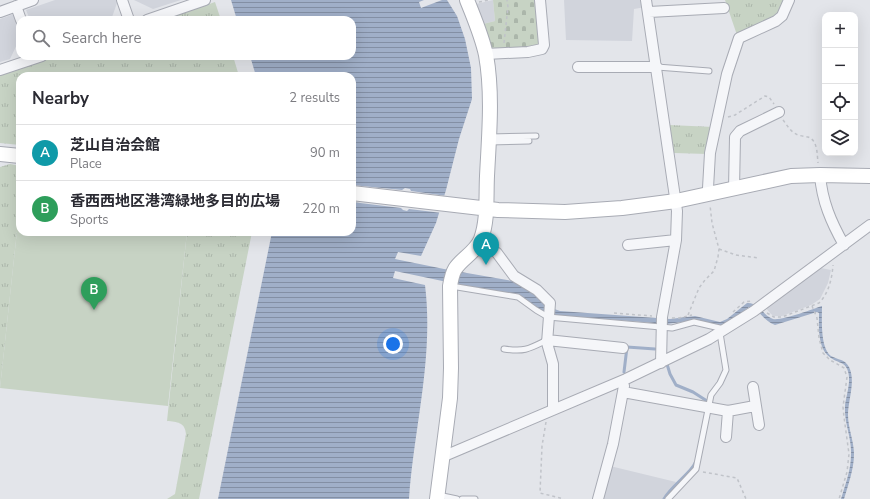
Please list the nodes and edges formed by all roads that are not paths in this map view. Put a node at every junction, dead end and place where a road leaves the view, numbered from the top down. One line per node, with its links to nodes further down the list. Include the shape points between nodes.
1 (33, 0): 8 (street)
2 (122, 0): 13 (street)
3 (205, 0): 14 (street)
4 (540, 0): 15 (street, via 544,44 542,49)
5 (646, 0): 11 (street)
6 (789, 0): 31 (street, via 782,16 776,21 738,38 727,74 710,153)
7 (471, 2): 15 (street)
8 (16, 6): 10 (street); 12 (street)
9 (724, 8): 11 (street)
10 (0, 12)
11 (649, 12): 18 (street)
12 (20, 16)
13 (128, 16)
14 (158, 16)
15 (486, 54): 23 (street, via 489,80)
16 (28, 60): 19 (street)
17 (578, 67): 18 (street)
18 (657, 67): 20 (lane); 32 (street)
19 (0, 70)
20 (709, 71)
21 (778, 112): 29 (street, via 740,131 735,137)
22 (536, 136): 23 (lane)
23 (489, 139): 24 (lane); 33 (street)
24 (529, 141)
25 (0, 154): 26 (street)
26 (16, 156)
27 (820, 175): 28 (street); 29 (street, via 791,176); 37 (street, via 827,210)
28 (870, 176)
29 (734, 189): 31 (street)
30 (356, 193): 33 (street)
31 (708, 194): 32 (street)
32 (676, 201): 33 (street, via 565,212); 35 (street)
33 (486, 208): 36 (street)
34 (869, 228): 37 (street)
35 (676, 240): 38 (street); 41 (street)
36 (481, 241): 39 (street, via 456,268); 40 (street, via 497,253 514,276 537,290 550,303)
37 (844, 245): 42 (street)
38 (628, 246)
39 (450, 286): 40 (lane, via 518,297); 58 (street, via 450,398)
40 (548, 317): 41 (lane); 43 (street)
41 (661, 322): 42 (lane, via 672,328 694,322); 46 (street)
42 (723, 331): 46 (street); 53 (lane, via 726,370 711,396)
43 (547, 340): 44 (street); 45 (lane, via 524,351); 54 (street, via 553,364)
44 (623, 348)
45 (504, 349)
46 (661, 362): 47 (street)
47 (626, 379): 49 (street); 54 (street)
48 (753, 387): 52 (street)
49 (623, 392): 51 (street); 63 (street, via 613,444)
50 (693, 394): 51 (street)
51 (691, 404): 53 (street)
52 (756, 406): 55 (street); 56 (street)
53 (708, 408): 55 (street); 64 (lane, via 696,469)
54 (550, 411): 58 (street)
55 (728, 411): 57 (street)
56 (759, 425)
57 (726, 437)
58 (442, 457): 59 (street)
59 (437, 497): 60 (lane)
60 (457, 499)
61 (462, 499): 62 (lane)
62 (475, 499)
63 (598, 499)
64 (668, 499)

